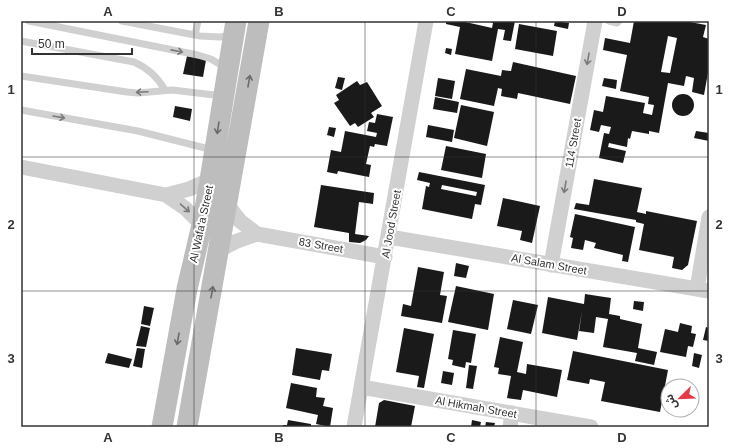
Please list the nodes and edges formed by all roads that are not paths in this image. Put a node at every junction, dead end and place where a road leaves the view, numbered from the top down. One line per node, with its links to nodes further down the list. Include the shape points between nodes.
1 (29, 21): 12 (lane, one-way to 12, via 198,55 211,59)
2 (122, 21): 10 (lane)
3 (198, 21): 10 (lane)
4 (259, 21): 21 (street, Al Wafa'a Street, one-way to 4)
5 (426, 21): 25 (street, Al Jood Street)
6 (595, 21): 28 (street, 114 Street, one-way to 28)
7 (609, 21): 8 (lane)
8 (619, 21)
9 (235, 28): 10 (lane, via 220,37); 12 (street, Al Wafa'a Street)
10 (195, 35)
11 (21, 41): 14 (lane, via 134,62 154,75)
12 (227, 69): 15 (street, Al Wafa'a Street)
13 (21, 76): 14 (lane, one-way to 13, via 127,92)
14 (165, 90): 15 (lane)
15 (223, 96): 17 (street, Al Wafa'a Street, one-way to 17)
16 (21, 110): 17 (lane, one-way to 17, via 138,131)
17 (215, 150): 19 (street, Al Wafa'a Street)
18 (21, 167): 20 (street)
19 (210, 180): 20 (street); 23 (street, Al Wafa'a Street)
20 (166, 195): 23 (street, one-way to 23, via 185,208)
21 (227, 204): 24 (street, 83 Street, via 240,221); 26 (street, Al Wafa'a Street)
22 (709, 217): 30 (street)
23 (202, 225): 29 (street, Al Wafa'a Street)
24 (257, 234): 26 (street); 27 (street, 83 Street)
25 (389, 237): 27 (street, Al Jood Street); 28 (street, Al Salam Street)
26 (219, 250): 31 (street, Al Wafa'a Street, one-way to 26)
27 (385, 257): 33 (street, Al Jood Street)
28 (551, 265): 30 (street, Al Salam Street)
29 (187, 289): 31 (street, via 191,315 196,318); 32 (street, Al Wafa'a Street, one-way to 32)
30 (703, 290)
31 (207, 318): 34 (street, Al Wafa'a Street)
32 (173, 367): 34 (street, via 188,371 192,383); 36 (street, Al Wafa'a Street)
33 (361, 386): 35 (street, Al Hikmah Street); 38 (street, Al Jood Street)
34 (192, 400): 37 (street, Al Wafa'a Street)
35 (511, 420): 39 (street, Al Hikmah Street)
36 (162, 427)
37 (187, 427)
38 (354, 427)
39 (591, 427)

